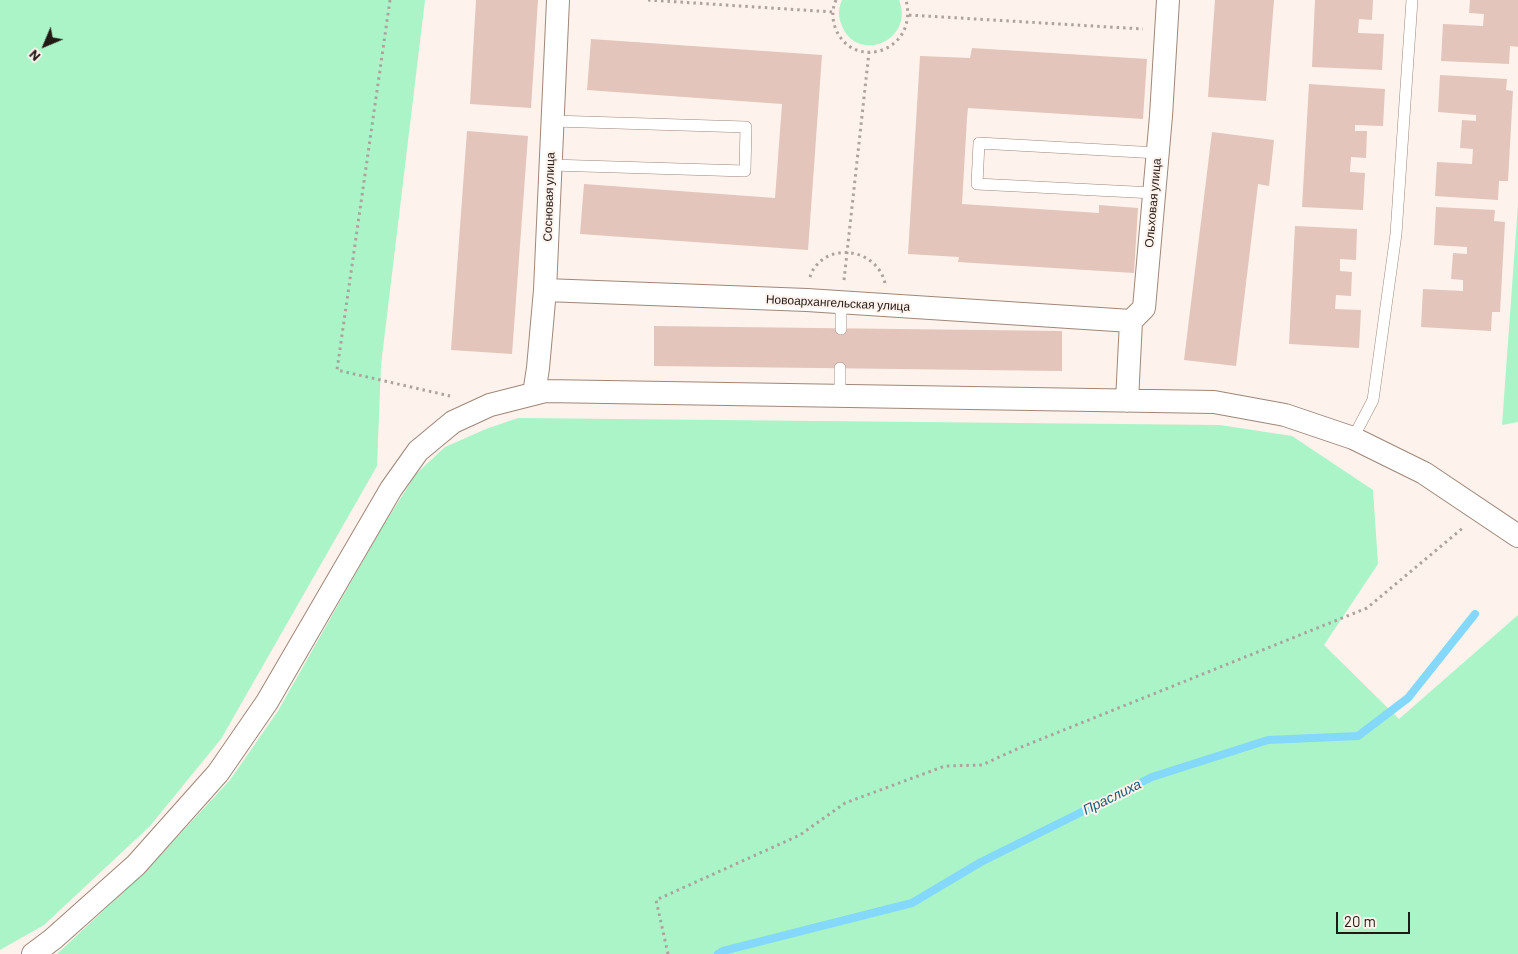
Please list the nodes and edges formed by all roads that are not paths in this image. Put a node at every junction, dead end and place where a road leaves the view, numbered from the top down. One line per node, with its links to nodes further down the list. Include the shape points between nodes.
1 (558, 0): 4 (street, Сосновая улица)
2 (1168, 0): 5 (street, Ольховая улица)
3 (1412, 0): 16 (lane, via 1396,234 1373,400)
4 (553, 120): 6 (street, Сосновая улица); 6 (lane, via 746,127 745,171)
5 (1158, 153): 7 (street, Ольховая улица); 7 (lane, via 979,143 977,184)
6 (551, 165): 8 (street, Сосновая улица)
7 (1154, 193): 10 (street, Ольховая улица, via 1144,308)
8 (545, 290): 9 (street, Новоархангельская улица); 13 (street, Сосновая улица)
9 (841, 303): 10 (street, Новоархангельская улица); 11 (lane)
10 (1131, 321): 15 (street)
11 (841, 329)
12 (840, 368): 14 (lane)
13 (534, 394): 14 (street, via 546,391); 18 (street, via 490,405 453,422 418,451 391,489 267,702 218,774 136,865)
14 (840, 396): 15 (street)
15 (1127, 401): 16 (street, via 1214,402 1285,415)
16 (1353, 438): 17 (street, via 1424,473)
17 (1518, 536)
18 (33, 954)

